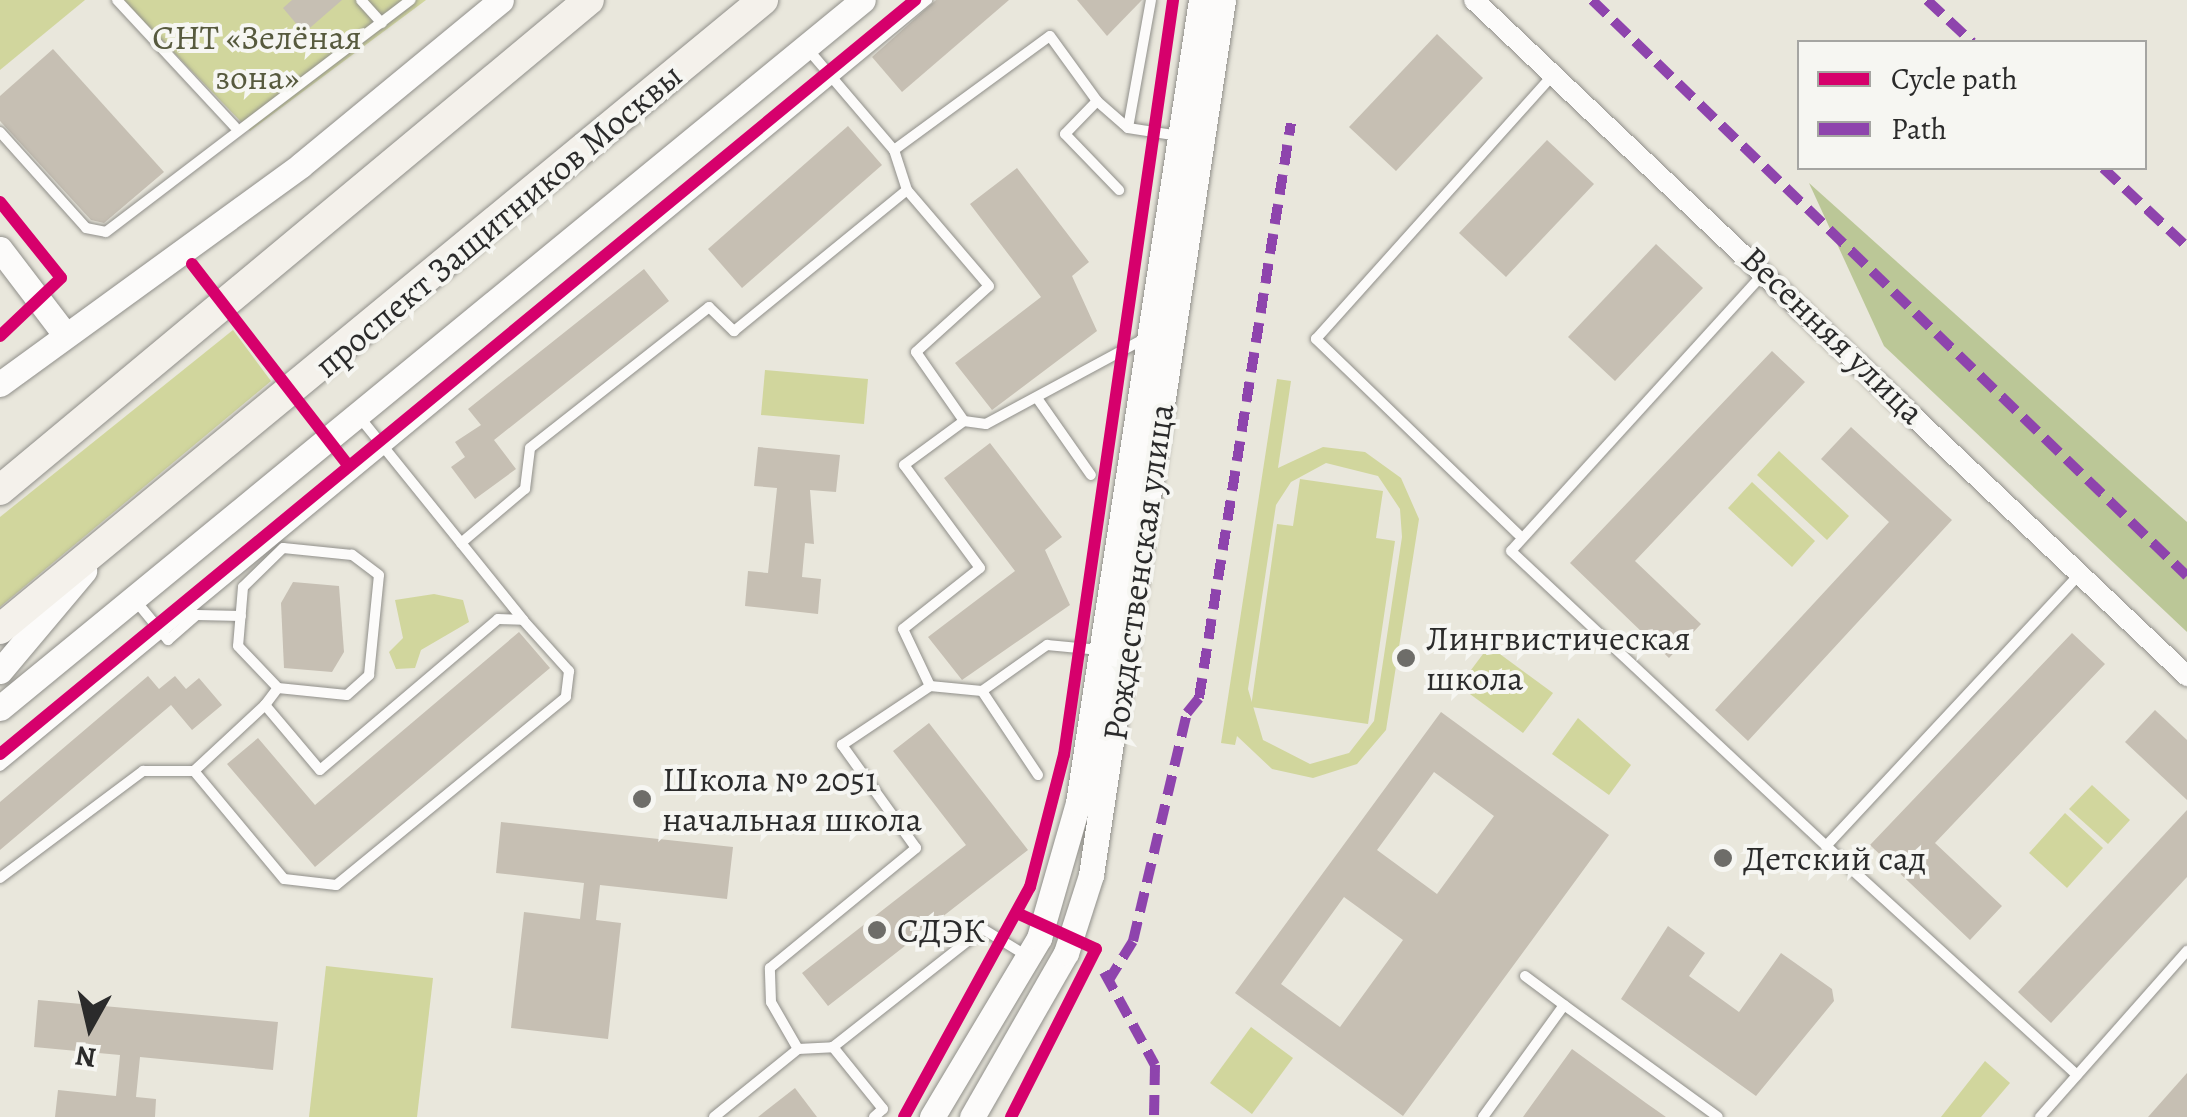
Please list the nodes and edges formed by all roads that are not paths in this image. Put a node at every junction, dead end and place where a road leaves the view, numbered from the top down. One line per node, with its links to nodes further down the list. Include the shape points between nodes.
1 (117, 0): 18 (lane)
2 (361, 0): 13 (lane)
3 (411, 0): 13 (lane)
4 (501, 0): 27 (street, via 301,165)
5 (589, 0): 35 (main road)
6 (763, 0): 36 (main road, проспект Защитников Москвы)
7 (863, 0): 14 (street)
8 (927, 0): 16 (lane)
9 (1151, 0): 19 (lane)
10 (1201, 0): 21 (street, Рождественская улица)
11 (1223, 0): 68 (street, Рождественская улица, via 1091,875 1066,953)
12 (1474, 0): 15 (street, Весенняя улица)
13 (382, 23): 18 (lane)
14 (806, 46): 16 (lane); 31 (street)
15 (1554, 74): 26 (street, Весенняя улица); 37 (lane, via 1316,339)
16 (832, 81): 22 (lane); 33 (lane)
17 (1097, 101): 19 (lane); 22 (lane, via 1050,36); 24 (lane, via 1065,134)
18 (235, 126): 20 (lane, via 98,235)
19 (1128, 128): 21 (lane)
20 (0, 132)
21 (1180, 136): 28 (street, Рождественская улица)
22 (894, 150): 23 (lane)
23 (906, 190): 32 (lane, via 989,286 916,352); 38 (lane, via 734,331 709,307 530,448 526,490)
24 (1119, 190)
25 (0, 249): 27 (street)
26 (1767, 270): 37 (lane); 39 (street, Весенняя улица)
27 (64, 333): 29 (street)
28 (1146, 338): 30 (lane); 45 (street, Рождественская улица)
29 (0, 384)
30 (1036, 398): 32 (lane, via 986,424); 34 (lane)
31 (357, 413): 33 (lane); 40 (street)
32 (964, 421): 48 (lane, via 904,465 980,568 902,629)
33 (385, 448): 38 (lane); 44 (lane)
34 (1091, 475)
35 (4, 486)
36 (115, 534): 43 (main road, проспект Защитников Москвы); 46 (street)
37 (1518, 534): 56 (lane, via 1516,562)
38 (461, 543): 42 (lane)
39 (2081, 574): 47 (street, Весенняя улица); 56 (lane)
40 (134, 598): 44 (lane); 52 (street)
41 (240, 616): 44 (lane, via 197,615 168,640); 49 (lane, via 238,646); 49 (lane, via 243,587 284,548 352,555 379,575 369,675 347,695)
42 (523, 620): 51 (lane, via 498,620 320,770); 54 (lane, via 569,672 566,696 336,885 284,879)
43 (0, 628)
44 (162, 632): 53 (lane)
45 (1102, 650): 50 (lane, via 1047,645); 59 (street, Рождественская улица, via 1078,803)
46 (0, 671)
47 (2187, 676)
48 (930, 686): 50 (lane); 63 (lane, via 842,745 916,848 770,968 771,1002)
49 (278, 688): 51 (lane)
50 (982, 691): 55 (lane)
51 (265, 705): 54 (lane)
52 (0, 708)
53 (0, 766)
54 (194, 771): 57 (lane, via 143,771)
55 (1038, 775)
56 (1826, 846): 64 (lane)
57 (0, 878)
58 (2187, 951): 64 (lane)
59 (1029, 957): 62 (lane, via 984,929); 67 (street, Рождественская улица)
60 (1525, 976): 61 (lane)
61 (1564, 1005): 69 (lane); 70 (lane)
62 (833, 1048): 63 (lane); 66 (lane, via 883,1109)
63 (798, 1050): 65 (lane)
64 (2077, 1075): 71 (lane)
65 (714, 1117)
66 (874, 1117)
67 (932, 1117)
68 (972, 1117)
69 (1483, 1117)
70 (1718, 1117)
71 (2040, 1117)

